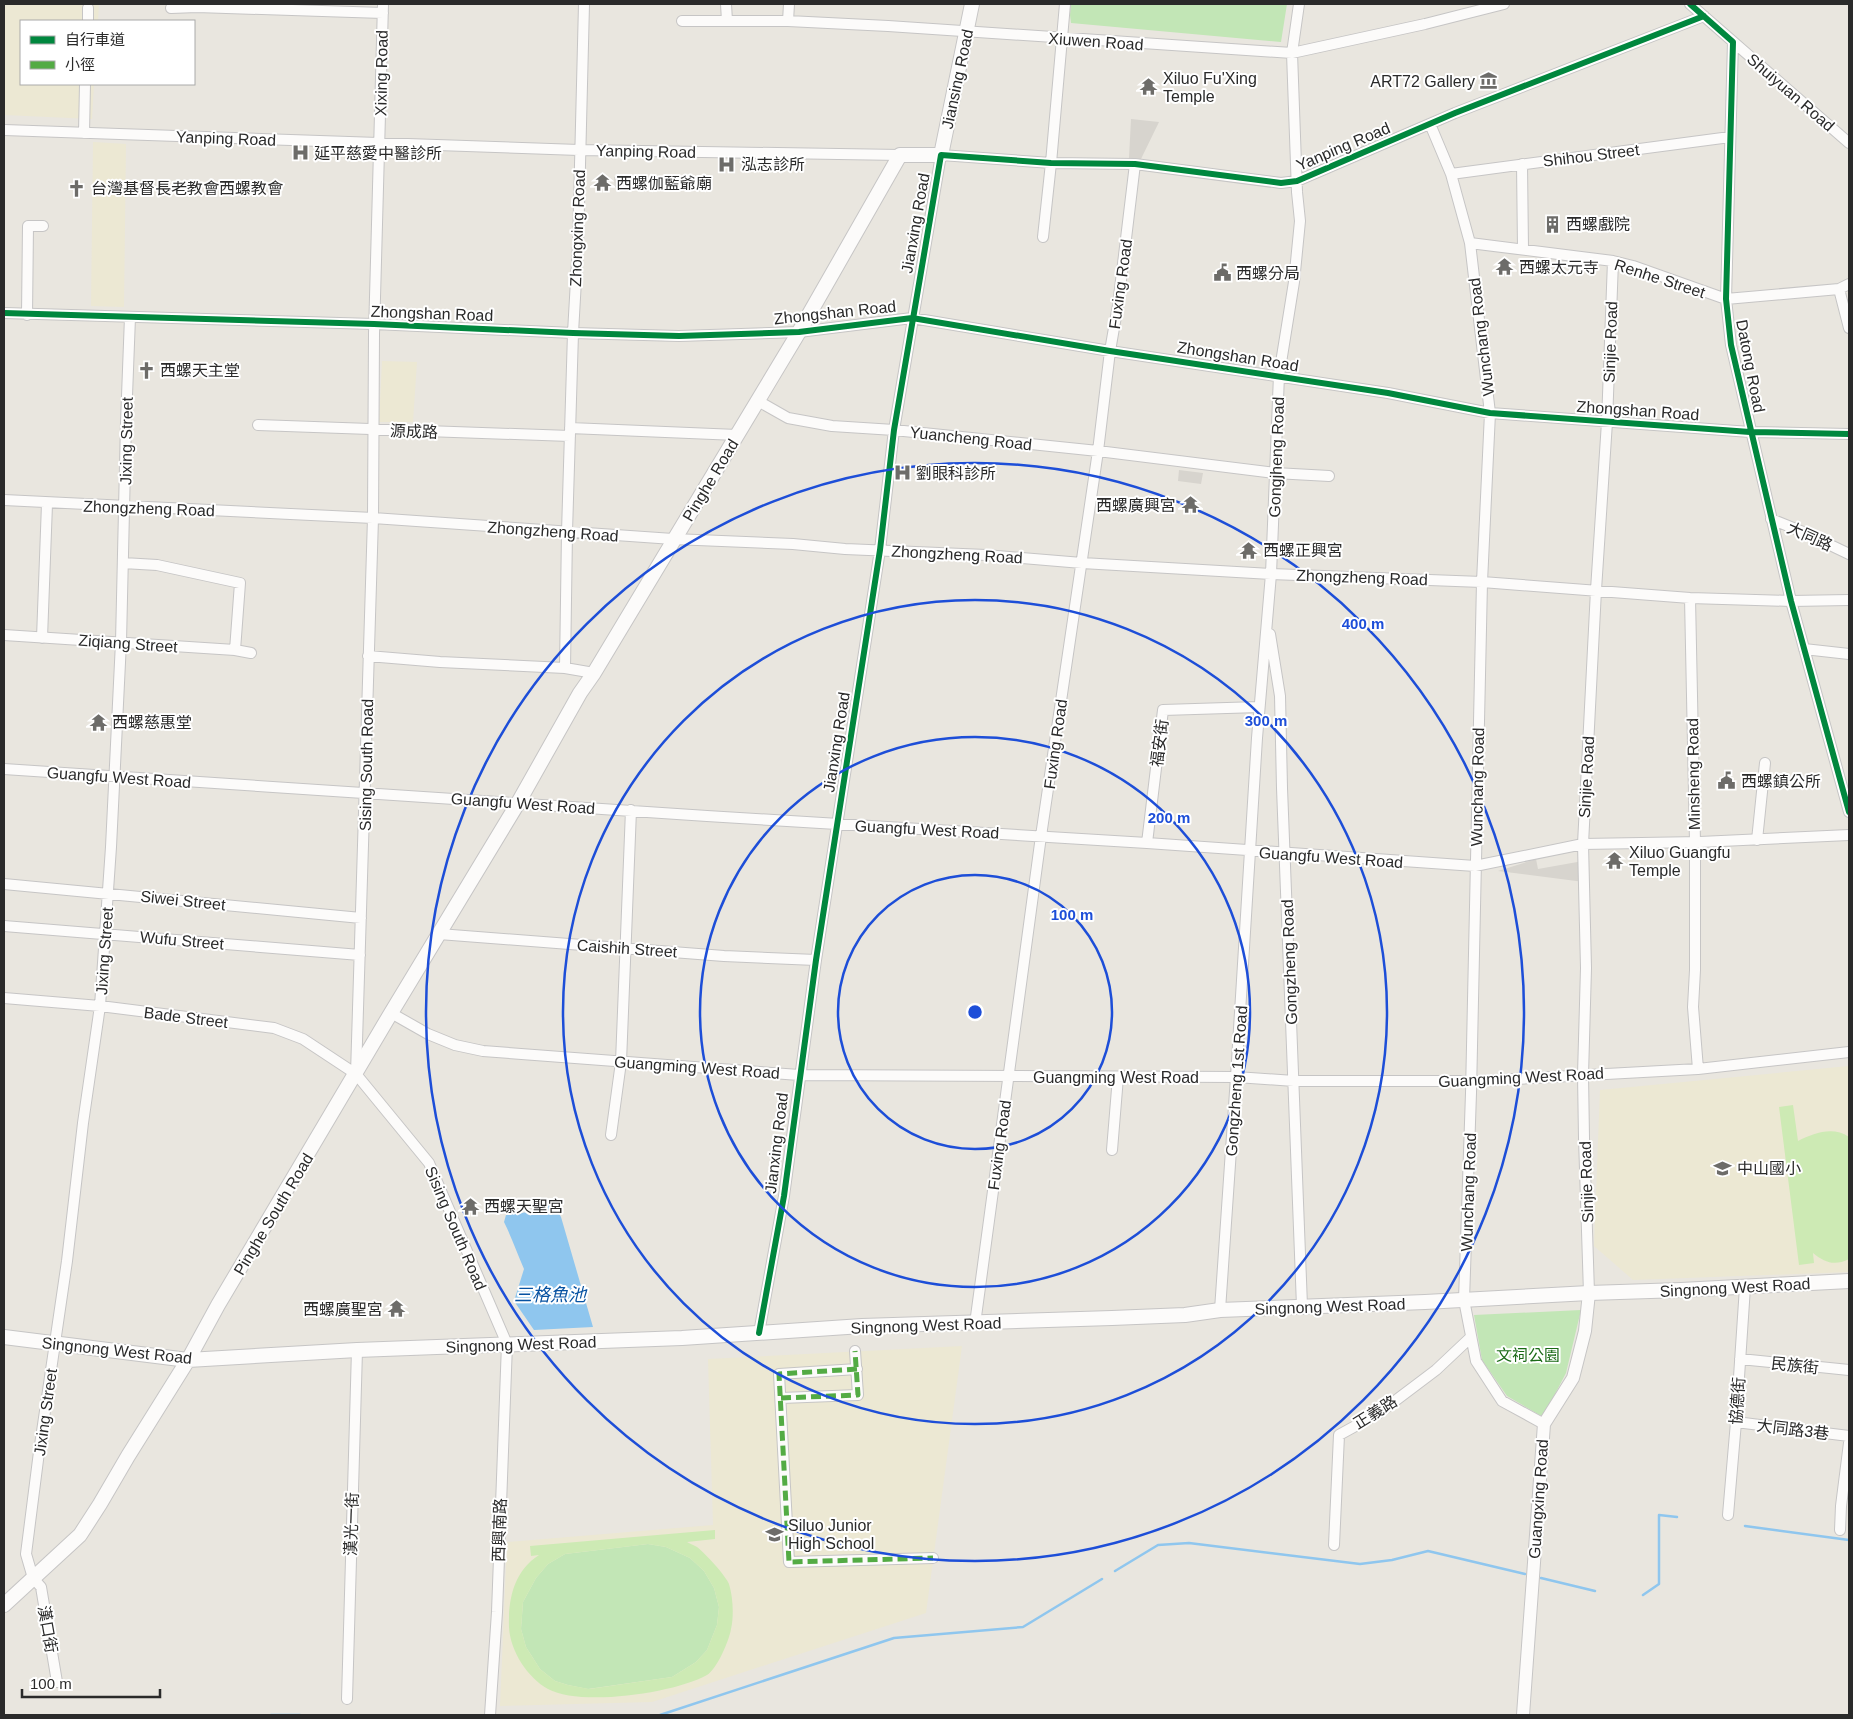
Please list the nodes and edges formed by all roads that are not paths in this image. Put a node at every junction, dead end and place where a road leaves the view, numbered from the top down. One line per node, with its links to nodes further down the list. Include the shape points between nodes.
1 (584, 4): 29 (street, Zhongxing Road)
2 (726, 4): 17 (street)
3 (789, 4): 16 (street)
4 (972, 4): 18 (main road, Jiansing Road)
5 (1065, 4): 19 (street)
6 (1299, 4): 21 (street, Gongjheng Road)
7 (1504, 4): 21 (street, Xiuwen Road)
8 (1690, 4): 13 (street)
9 (197, 5): 11 (street); 12 (street)
10 (88, 8): 14 (street)
11 (171, 8)
12 (383, 8): 27 (street, Xixing Road)
13 (1704, 16): 20 (street); 23 (street, Yanping Road)
14 (88, 20)
15 (682, 21): 17 (street, Xiuwen Road)
16 (788, 21): 17 (street, Xiuwen Road); 18 (street, Xiuwen Road)
17 (726, 22)
18 (968, 31): 19 (street, Xiuwen Road); 30 (main road, Jiansing Road)
19 (1062, 39): 21 (street, Xiuwen Road); 32 (street)
20 (1733, 42): 26 (street, Datong Road); 28 (street, Shuiyuan Road)
21 (1292, 53): 36 (street, Gongjheng Road)
22 (85, 85): 25 (street)
23 (1430, 124): 35 (street, Wunchang Road); 36 (street, Yanping Road)
24 (4, 130): 25 (street, Yanping Road)
25 (84, 133): 27 (street, Yanping Road)
26 (1730, 137): 34 (street, Shihou Street); 44 (street, Datong Road)
27 (379, 142): 29 (street, Yanping Road); 49 (street, Sising South Road)
28 (1849, 143)
29 (579, 150): 31 (street, Yanping Road); 52 (street, Zhongxing Road)
30 (941, 155): 31 (main road, Yanping Road); 32 (street, Yanping Road); 48 (street, Jianxing Road)
31 (900, 156): 51 (main road, Pinghe Road)
32 (1051, 163): 33 (street, Yanping Road); 38 (street)
33 (1135, 164): 36 (street, Yanping Road, via 1280,182); 53 (street, Fuxing Road)
34 (1522, 164): 35 (street, Shihou Street); 40 (street)
35 (1451, 174): 39 (street, Wunchang Road)
36 (1297, 181): 54 (street, Gongjheng Road, via 1300,221)
37 (43, 226): 46 (street, via 28,226)
38 (1042, 237)
39 (1470, 244): 40 (street, Renhe Street); 56 (street, Wunchang Road)
40 (1523, 249): 41 (street, Renhe Street)
41 (1613, 261): 44 (street, Renhe Street); 57 (street, Sinjie Road)
42 (1849, 284): 43 (street, Renhe Street)
43 (1839, 289): 44 (street, Renhe Street); 50 (street)
44 (1726, 299): 62 (street, Datong Road, via 1731,345)
45 (4, 314): 46 (street, Zhongshan Road)
46 (27, 314): 47 (street, Zhongshan Road)
47 (130, 317): 49 (street, Zhongshan Road); 70 (street, Jixing Street)
48 (912, 318): 51 (street, Zhongshan Road); 53 (street, Zhongshan Road); 60 (street, Jianxing Road)
49 (374, 324): 52 (street, Zhongshan Road); 59 (street, Sising South Road)
50 (1849, 328)
51 (800, 332): 52 (street, Zhongshan Road, via 679,336); 55 (main road, Pinghe Road)
52 (573, 333): 61 (street, Zhongxing Road)
53 (1110, 351): 54 (street, Zhongshan Road); 65 (street, Fuxing Road)
54 (1279, 375): 56 (street, Zhongshan Road); 66 (street, Gongjheng Road)
55 (758, 401): 60 (street, Yuancheng Road, via 788,418 832,426); 64 (main road, Pinghe Road)
56 (1490, 413): 57 (street, Zhongshan Road); 80 (street, Wunchang Road)
57 (1607, 422): 62 (street, Zhongshan Road); 81 (street, Sinjie Road)
58 (258, 425): 59 (street, 源成路)
59 (374, 430): 61 (street, 源成路); 71 (street, Sising South Road)
60 (894, 430): 65 (street, Yuancheng Road); 75 (street, Jianxing Road)
61 (570, 432): 64 (street, 源成路); 73 (street, Zhongxing Road)
62 (1750, 432): 63 (street, Zhongshan Road); 72 (street, Datong Road)
63 (1849, 434)
64 (737, 435): 74 (main road, Pinghe Road)
65 (1098, 451): 66 (street, Yuancheng Road); 78 (street, Fuxing Road)
66 (1275, 473): 67 (street, Yuancheng Road); 79 (street, Gongjheng Road)
67 (1329, 476)
68 (4, 500): 69 (street, Zhongzheng Road)
69 (47, 504): 70 (street, Zhongzheng Road); 87 (street)
70 (125, 506): 71 (street, Zhongzheng Road); 77 (street, Jixing Street)
71 (373, 518): 73 (street, Zhongzheng Road); 93 (street, Sising South Road)
72 (1771, 519): 76 (street, 大同路); 84 (street, Datong Road)
73 (567, 532): 74 (street, Zhongzheng Road); 94 (street, Zhongxing Road)
74 (673, 540): 75 (street, Zhongzheng Road); 95 (main road, Pinghe Road)
75 (880, 550): 78 (street, Zhongzheng Road); 104 (street, Jianxing Road)
76 (1849, 554)
77 (123, 563): 88 (street, Jixing Street); 90 (street, via 158,565 240,583)
78 (1082, 563): 79 (street, Zhongzheng Road); 106 (street, Fuxing Road)
79 (1271, 574): 80 (street, Zhongzheng Road); 85 (street, Gongjheng Road)
80 (1482, 582): 81 (street, Zhongzheng Road); 113 (street, Wunchang Road)
81 (1596, 590): 82 (street, Zhongzheng Road); 110 (street, Sinjie Road)
82 (1690, 598): 84 (street, Zhongzheng Road); 108 (street, Minsheng Road)
83 (1849, 600): 84 (street, Zhongzheng Road)
84 (1791, 601): 89 (street, Datong Road)
85 (1267, 618): 96 (street, Gongjheng Road); 112 (street, Gongzheng Road, via 1280,696)
86 (4, 635): 87 (street, Ziqiang Street)
87 (42, 638): 88 (street, Ziqiang Street)
88 (121, 642): 90 (street, Ziqiang Street); 99 (street, Jixing Street)
89 (1804, 649): 92 (street); 103 (street, Datong Road)
90 (235, 650): 91 (street, Ziqiang Street)
91 (251, 652)
92 (1849, 654)
93 (368, 656): 94 (street); 100 (street, Sising South Road)
94 (565, 668): 95 (street)
95 (594, 673): 101 (main road, Pinghe Road)
96 (1259, 707): 109 (street, 福安街, via 1163,710); 111 (street, Gongjheng Road)
97 (1765, 763): 107 (street)
98 (4, 769): 99 (street, Guangfu West Road)
99 (114, 776): 100 (street, Guangfu West Road); 115 (street, Jixing Street)
100 (366, 794): 101 (street, Guangfu West Road); 116 (street, Sising South Road)
101 (518, 803): 102 (street, Guangfu West Road); 119 (main road, Pinghe South Road)
102 (631, 810): 104 (street, Guangfu West Road); 120 (street)
103 (1849, 812)
104 (836, 824): 106 (street, Guangfu West Road); 122 (street, Jianxing Road)
105 (1849, 835): 107 (street, Guangfu West Road)
106 (1041, 836): 109 (street, Guangfu West Road); 132 (street, Fuxing Road)
107 (1757, 840): 108 (street, Guangfu West Road)
108 (1695, 842): 110 (street, Guangfu West Road); 128 (street, Minsheng Road, via 1692,1007)
109 (1148, 843): 111 (street, Guangfu West Road)
110 (1583, 844): 113 (street, Guangfu West Road); 131 (street, Sinjie Road, via 1586,968)
111 (1250, 851): 112 (street, Guangfu West Road); 134 (street, Gongzheng 1st Road)
112 (1284, 853): 113 (street, Guangfu West Road); 135 (street, Gongzheng Road)
113 (1475, 866): 136 (street, Wunchang Road)
114 (4, 884): 115 (street, Siwei Street)
115 (108, 893): 116 (street, Siwei Street); 118 (street, Jixing Street)
116 (361, 918): 121 (street, Sising South Road)
117 (4, 926): 118 (street, Wufu Street)
118 (104, 934): 121 (street, Wufu Street); 124 (street, Jixing Street)
119 (439, 934): 120 (street, Caishih Street); 125 (main road, Pinghe South Road)
120 (625, 948): 122 (street, Caishih Street); 127 (street)
121 (360, 955): 129 (street, Sising South Road)
122 (816, 960): 130 (street, Jianxing Road)
123 (4, 998): 124 (street, Bade Street)
124 (100, 1006): 129 (street, Bade Street, via 274,1028 303,1039); 149 (street, Jixing Street)
125 (391, 1012): 127 (street, Guangming West Road, via 454,1045 483,1051); 129 (main road, Pinghe South Road)
126 (1849, 1052): 128 (street, Guangming West Road)
127 (622, 1062): 130 (street, Guangming West Road); 137 (street)
128 (1698, 1069): 131 (street, Guangming West Road)
129 (356, 1074): 150 (street, Sising South Road, via 429,1163); 154 (main road, Pinghe South Road)
130 (799, 1075): 132 (street, Guangming West Road); 146 (street, Jianxing Road, via 784,1196)
131 (1583, 1075): 136 (street, Guangming West Road); 141 (street, Sinjie Road)
132 (1008, 1076): 133 (street, Guangming West Road); 145 (street, Fuxing Road)
133 (1118, 1077): 134 (street, Guangming West Road); 138 (street)
134 (1236, 1077): 135 (street, Guangming West Road); 144 (street, Gongzheng 1st Road)
135 (1294, 1081): 136 (street, Guangming West Road); 143 (street, Gongzheng Road)
136 (1471, 1082): 142 (street, Wunchang Road)
137 (611, 1135)
138 (1112, 1150)
139 (1849, 1281): 140 (main road, Singnong West Road)
140 (1744, 1287): 141 (main road, Singnong West Road); 153 (street, 協德街)
141 (1589, 1293): 142 (main road, Singnong West Road); 159 (street, Guangxing Road, via 1585,1331 1573,1378)
142 (1464, 1300): 143 (main road, Singnong West Road); 148 (street, Wunchang Road)
143 (1302, 1306): 144 (main road, Singnong West Road)
144 (1220, 1310): 145 (main road, Singnong West Road)
145 (974, 1324): 146 (main road, Singnong West Road, via 862,1326)
146 (759, 1333): 150 (main road, Singnong West Road)
147 (4, 1337): 149 (main road, Singnong West Road)
148 (1471, 1337): 159 (street, Wunchang Road, via 1476,1361 1502,1401); 164 (street, 正義路, via 1436,1370 1379,1414 1339,1435)
149 (55, 1343): 154 (main road, Singnong West Road); 166 (street, Jixing Street, via 26,1554)
150 (507, 1344): 151 (main road, Singnong West Road); 170 (street, 西興南路)
151 (357, 1350): 154 (main road, Singnong West Road); 169 (street, 漢光一街)
152 (855, 1352): 155 (street)
153 (1740, 1359): 156 (street, 民族街); 158 (street, 協德街)
154 (188, 1360): 166 (main road, Pinghe South Road, via 80,1535)
155 (857, 1370): 157 (street, via 858,1395); 157 (street, via 778,1374)
156 (1849, 1370)
157 (781, 1398): 165 (street, via 789,1562)
158 (1736, 1422): 160 (street, 大同路3巷); 162 (street, 協德街)
159 (1544, 1424): 171 (street, Guangxing Road)
160 (1849, 1436)
161 (1849, 1443): 163 (street)
162 (1728, 1515)
163 (1840, 1530)
164 (1334, 1545)
165 (933, 1558)
166 (34, 1578): 167 (main road, Pinghe South Road); 168 (street, 漢口街, via 41,1587)
167 (4, 1605)
168 (57, 1682)
169 (347, 1699)
170 (490, 1715)
171 (1523, 1715)

